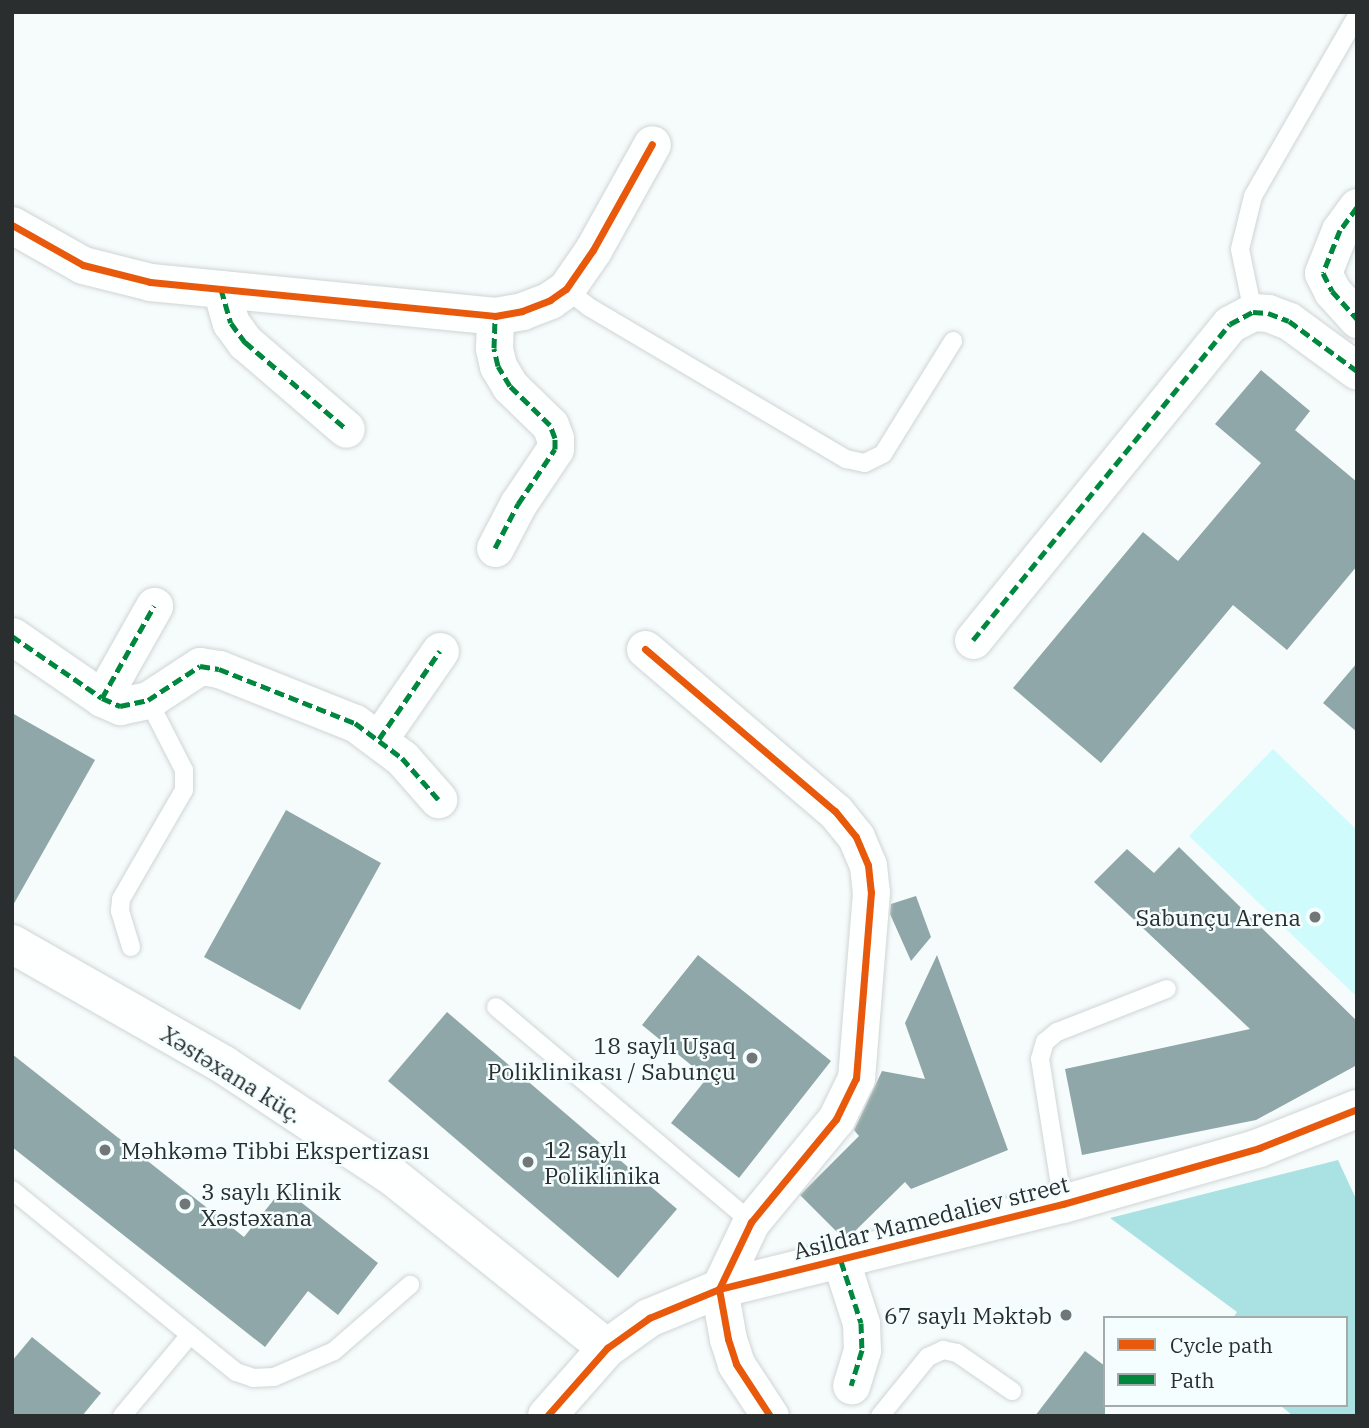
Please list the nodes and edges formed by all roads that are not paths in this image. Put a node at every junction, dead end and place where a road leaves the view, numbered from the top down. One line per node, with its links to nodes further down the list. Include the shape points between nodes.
1 (1357, 16): 7 (lane, via 1254,196 1240,249)
2 (652, 144): 6 (street)
3 (1357, 207): 9 (street, via 1340,230 1323,273)
4 (12, 225): 5 (street, via 83,265 150,282)
5 (221, 289): 8 (street); 12 (street, via 231,323 245,342)
6 (566, 289): 8 (street, via 522,311); 10 (lane, via 846,459 865,463 883,454)
7 (1253, 312): 11 (street, via 1289,321); 16 (street, via 1230,324)
8 (495, 316): 13 (street, via 498,366 510,386 550,425 555,438 555,449)
9 (1357, 319)
10 (953, 341)
11 (1357, 371)
12 (346, 429)
13 (495, 548)
14 (154, 606): 19 (street)
15 (12, 636): 19 (street)
16 (973, 640)
17 (645, 649): 30 (street, via 835,811 856,837 868,865 871,892 856,1078 836,1119)
18 (440, 651): 21 (street)
19 (102, 698): 20 (street, via 120,706)
20 (148, 700): 21 (street, via 200,666 219,669 355,723); 24 (lane, via 184,770 184,790 121,899)
21 (379, 739): 22 (street)
22 (438, 799)
23 (12, 944): 35 (street, Xəstəxana küç., via 224,1065 392,1177)
24 (131, 947)
25 (1167, 989): 29 (lane, via 1057,1032 1045,1042 1040,1059)
26 (496, 1007): 30 (lane)
27 (1357, 1109): 29 (street, Asildar Mamedaliev street, via 1259,1148)
28 (12, 1190): 34 (lane)
29 (1063, 1205): 31 (street, Asildar Mamedaliev street)
30 (751, 1222): 33 (street)
31 (841, 1261): 33 (street, Asildar Mamedaliev street); 36 (street, via 861,1323 862,1350)
32 (410, 1285): 34 (lane, via 334,1352 274,1377 236,1373)
33 (719, 1289): 35 (street, Asildar Mamedaliev street, via 649,1318); 40 (street, via 736,1364)
34 (190, 1335): 38 (lane)
35 (607, 1348): 39 (street, Asildar Mamedaliev street)
36 (851, 1385)
37 (1012, 1391): 41 (lane, via 957,1353 943,1350 928,1357)
38 (122, 1416)
39 (547, 1416)
40 (770, 1416)
41 (880, 1416)

